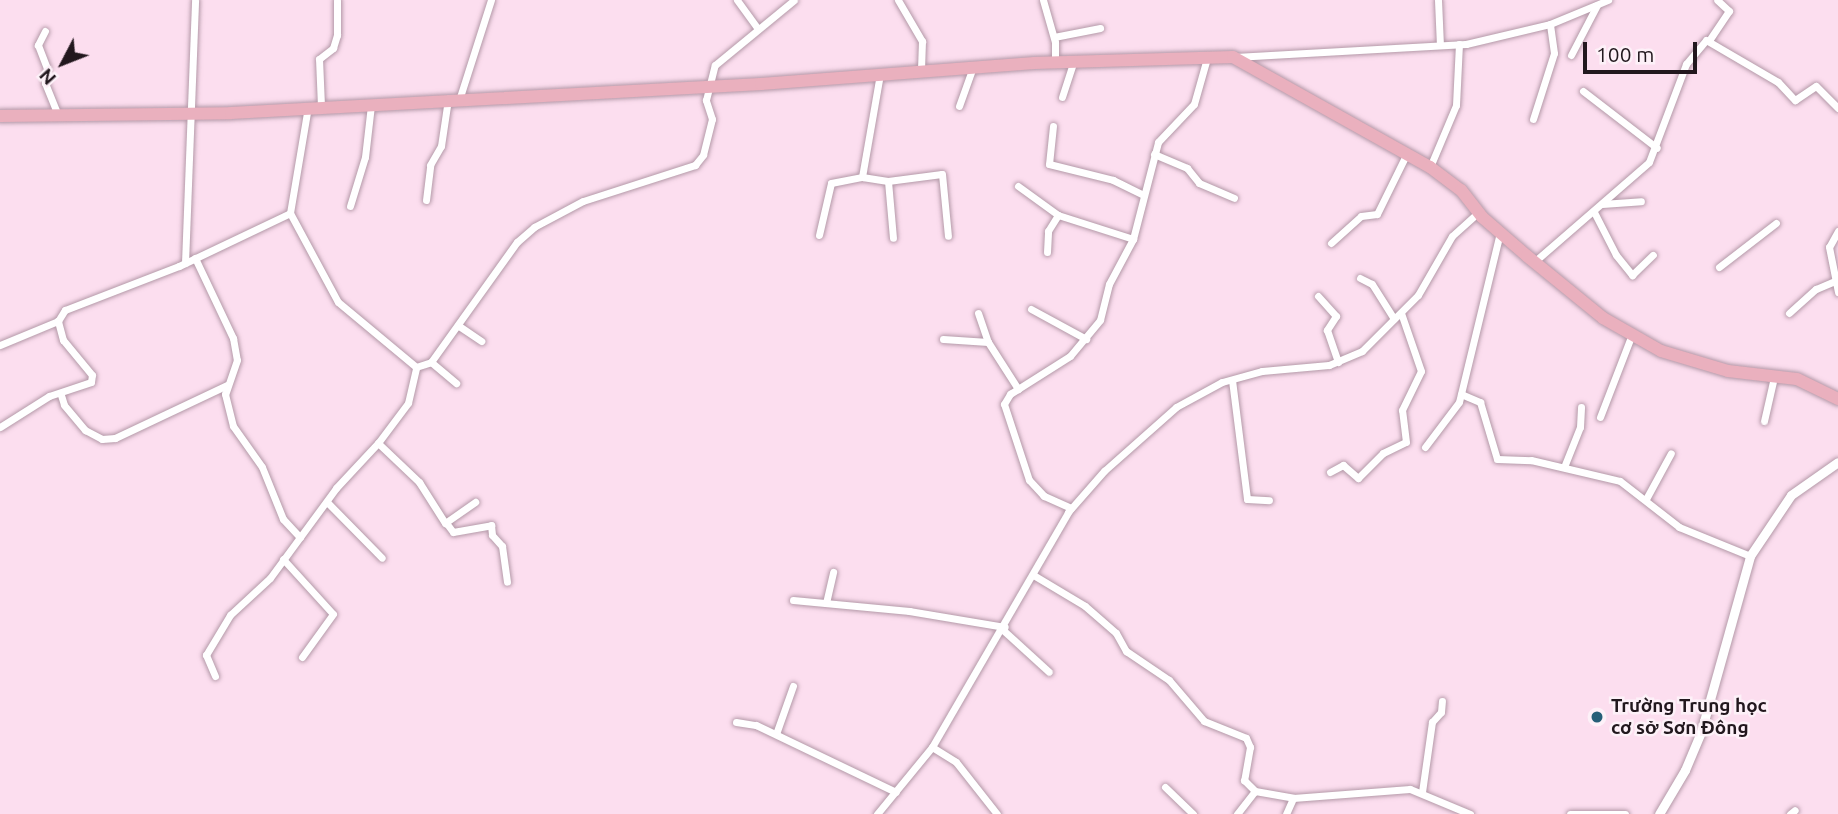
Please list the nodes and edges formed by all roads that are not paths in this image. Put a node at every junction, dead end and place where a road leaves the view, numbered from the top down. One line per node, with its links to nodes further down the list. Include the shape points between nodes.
1 (195, 0): 37 (street)
2 (337, 0): 33 (street, via 337,35 332,48 319,59)
3 (491, 0): 31 (street)
4 (737, 0): 13 (street)
5 (794, 0): 13 (street)
6 (898, 0): 26 (street, via 922,41)
7 (1043, 0): 16 (street)
8 (1438, 0): 19 (street)
9 (1608, 0): 11 (street)
10 (1717, 0): 17 (street, via 1728,11)
11 (1597, 5): 12 (street); 20 (street)
12 (1550, 24): 18 (street); 39 (street, via 1554,53)
13 (757, 28): 28 (street, via 717,61)
14 (1100, 28): 16 (street)
15 (45, 31): 36 (street, via 38,45 47,68 44,83)
16 (1054, 37): 24 (street)
17 (1710, 39): 35 (street, via 1720,50 1778,82 1795,100 1815,86); 41 (street, via 1696,48 1686,64)
18 (1459, 44): 19 (street); 44 (street, via 1455,105)
19 (1440, 45): 21 (street)
20 (1571, 55)
21 (1233, 57): 22 (main road); 42 (main road)
22 (1207, 58): 23 (main road); 43 (street, via 1196,100 1160,138)
23 (1074, 61): 24 (main road); 30 (street)
24 (1055, 62): 25 (main road)
25 (973, 67): 26 (main road); 34 (street)
26 (921, 70): 27 (main road)
27 (880, 74): 28 (main road); 45 (street)
28 (708, 87): 31 (main road); 81 (street, via 706,100 712,119 703,155 695,165 583,201 534,227 517,242)
29 (1583, 91): 41 (street)
30 (1062, 97)
31 (454, 98): 32 (main road); 50 (street, via 441,146 430,165)
32 (372, 104): 33 (main road); 53 (street, via 365,157)
33 (314, 106): 37 (main road); 56 (street)
34 (959, 106)
35 (1838, 108)
36 (57, 112): 37 (main road); 38 (main road)
37 (189, 113): 70 (street)
38 (1, 114)
39 (1533, 119)
40 (1053, 126): 48 (street, via 1049,164 1113,180)
41 (1657, 148): 52 (street, via 1649,162)
42 (1407, 153): 44 (main road); 65 (street, via 1377,214 1361,216)
43 (1154, 154): 48 (street); 49 (street, via 1187,168 1199,183)
44 (1430, 167): 54 (main road, via 1461,190)
45 (862, 177): 46 (street); 61 (street, via 831,183)
46 (888, 181): 62 (street, via 942,174); 63 (street)
47 (1018, 186): 57 (street)
48 (1142, 194): 64 (street)
49 (1234, 198)
50 (426, 200)
51 (1640, 201): 52 (street)
52 (1602, 204): 55 (street)
53 (350, 206)
54 (1479, 212): 60 (main road); 79 (street, via 1452,236 1425,285)
55 (1594, 212): 67 (street, via 1632,275); 69 (street)
56 (290, 214): 68 (street); 90 (street, via 338,302)
57 (1058, 215): 64 (street); 66 (street, via 1048,232)
58 (1776, 223): 71 (street)
59 (1838, 231): 73 (street, via 1829,247)
60 (1500, 233): 69 (main road); 96 (street)
61 (819, 235)
62 (948, 236)
63 (893, 238)
64 (1133, 239): 84 (street, via 1109,284 1100,320)
65 (1331, 243)
66 (1047, 252)
67 (1653, 255)
68 (195, 258): 70 (street); 94 (street, via 233,338 237,360)
69 (1534, 262): 82 (main road, via 1604,318)
70 (185, 263): 80 (street, via 65,310)
71 (1719, 267)
72 (1360, 278): 79 (street, via 1372,285)
73 (1837, 280): 74 (street); 78 (street)
74 (1838, 292)
75 (1318, 296): 89 (street, via 1336,316 1327,330)
76 (1031, 309): 84 (street)
77 (978, 313): 86 (street)
78 (1789, 313)
79 (1397, 316): 89 (street, via 1362,351); 108 (street, via 1421,371 1402,410 1406,442 1383,453 1357,478 1343,465)
80 (58, 321): 87 (street); 97 (street, via 71,353 92,375 91,382)
81 (459, 326): 85 (street); 88 (street)
82 (1632, 333): 91 (main road, via 1661,351 1728,371); 100 (street)
83 (943, 339): 86 (street)
84 (1086, 339): 95 (street, via 1061,364)
85 (481, 341)
86 (988, 342): 95 (street)
87 (0, 345)
88 (431, 362): 90 (street); 93 (street)
89 (1338, 362): 92 (street, via 1262,371)
90 (416, 367): 103 (street, via 408,403)
91 (1774, 377): 98 (main road, via 1797,379); 101 (street)
92 (1232, 380): 110 (street, via 1247,499); 113 (street, via 1176,407 1104,471)
93 (456, 383)
94 (227, 385): 97 (street, via 115,438 102,439 85,430); 115 (street, via 226,404 233,426 262,467 283,519)
95 (1018, 389): 113 (street, via 1004,404 1026,474 1037,490)
96 (1461, 394): 104 (street, via 1454,411); 107 (street, via 1480,402 1497,458)
97 (61, 395): 102 (street, via 49,396)
98 (1838, 399)
99 (1581, 407): 107 (street, via 1580,427)
100 (1600, 417)
101 (1764, 421)
102 (0, 427)
103 (378, 443): 111 (street); 114 (street, via 419,482)
104 (1426, 447)
105 (1671, 453): 109 (street)
106 (1838, 463): 116 (street, via 1791,495)
107 (1564, 467): 109 (street, via 1620,481)
108 (1330, 472)
109 (1646, 499): 116 (street, via 1679,527)
110 (1269, 500)
111 (327, 502): 115 (street); 117 (street)
112 (475, 502): 114 (street)
113 (1071, 508): 120 (street)
114 (447, 524): 121 (street, via 453,532 491,525 492,535 502,545)
115 (300, 537): 118 (street)
116 (1750, 556): 146 (street, via 1701,732)
117 (382, 558)
118 (283, 559): 125 (street, via 333,614); 127 (street, via 270,578 236,607 206,655)
119 (833, 572): 123 (street)
120 (1035, 576): 124 (street); 134 (street, via 1085,606 1116,633 1126,651 1169,680 1205,720 1247,738 1250,747 1244,780)
121 (507, 582)
122 (793, 600): 123 (street)
123 (827, 603): 124 (street, via 909,611)
124 (1004, 629): 126 (street); 132 (street)
125 (302, 657)
126 (1049, 672)
127 (215, 676)
128 (793, 686): 131 (street)
129 (1442, 701): 136 (street, via 1441,712 1432,722)
130 (736, 722): 131 (street)
131 (776, 734): 135 (street)
132 (932, 747): 135 (street); 139 (street, via 956,762)
133 (1165, 788): 140 (street)
134 (1255, 791): 137 (street); 141 (street)
135 (896, 792): 138 (street)
136 (1422, 792): 137 (street, via 1377,789); 143 (street)
137 (1293, 797): 142 (street)
138 (877, 814)
139 (997, 814)
140 (1193, 814)
141 (1237, 814)
142 (1286, 814)
143 (1470, 814)
144 (1570, 814): 145 (street)
145 (1625, 814)
146 (1659, 814)

